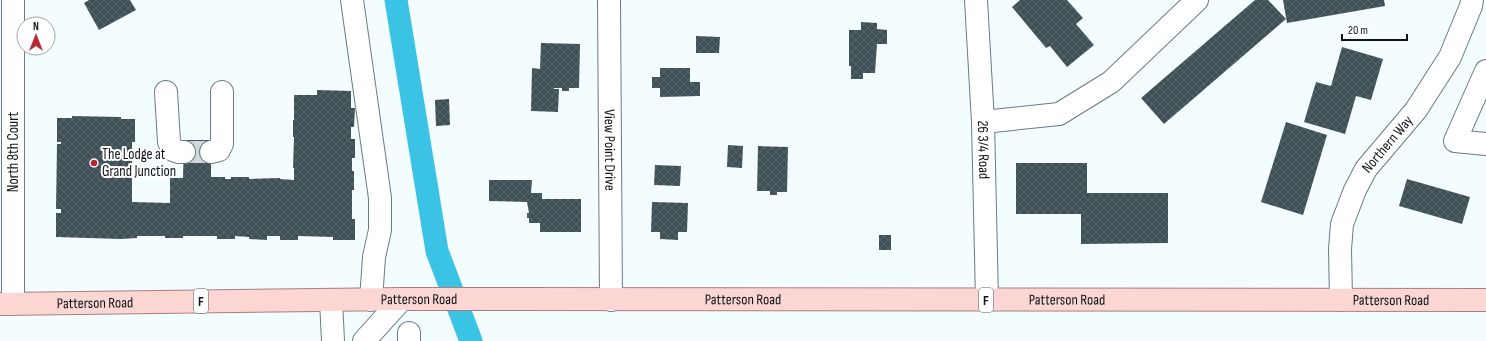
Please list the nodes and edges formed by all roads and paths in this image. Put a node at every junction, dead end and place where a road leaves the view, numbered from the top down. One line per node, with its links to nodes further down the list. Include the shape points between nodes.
1 (13, 0): 21 (street, North 8th Court)
2 (352, 0): 16 (street, via 380,198 380,230 374,256)
3 (609, 0): 17 (street, View Point Drive)
4 (976, 0): 10 (street, 26 3/4 Road)
5 (1197, 0): 10 (street, via 1112,82 1059,114)
6 (1472, 0): 19 (street, Northern Way, via 1450,57 1416,110 1366,169 1352,195 1342,224)
7 (1486, 71): 11 (street, via 1455,141)
8 (166, 92): 12 (street, via 169,142 173,150)
9 (222, 92): 13 (street, via 222,144 219,150)
10 (983, 122): 18 (street, 26 3/4 Road)
11 (1486, 144)
12 (184, 152)
13 (211, 152)
14 (402, 299): 16 (main road, Patterson Road / F); 17 (main road, Patterson Road / F); 23 (street)
15 (331, 300): 16 (main road, Patterson Road / F); 21 (main road, Patterson Road / F); 22 (street)
16 (371, 300)
17 (611, 300): 18 (main road, Patterson Road / F)
18 (987, 300): 19 (main road, Patterson Road / F)
19 (1341, 300): 20 (main road, Patterson Road / F)
20 (1486, 300)
21 (6, 304)
22 (333, 341)
23 (364, 341)

